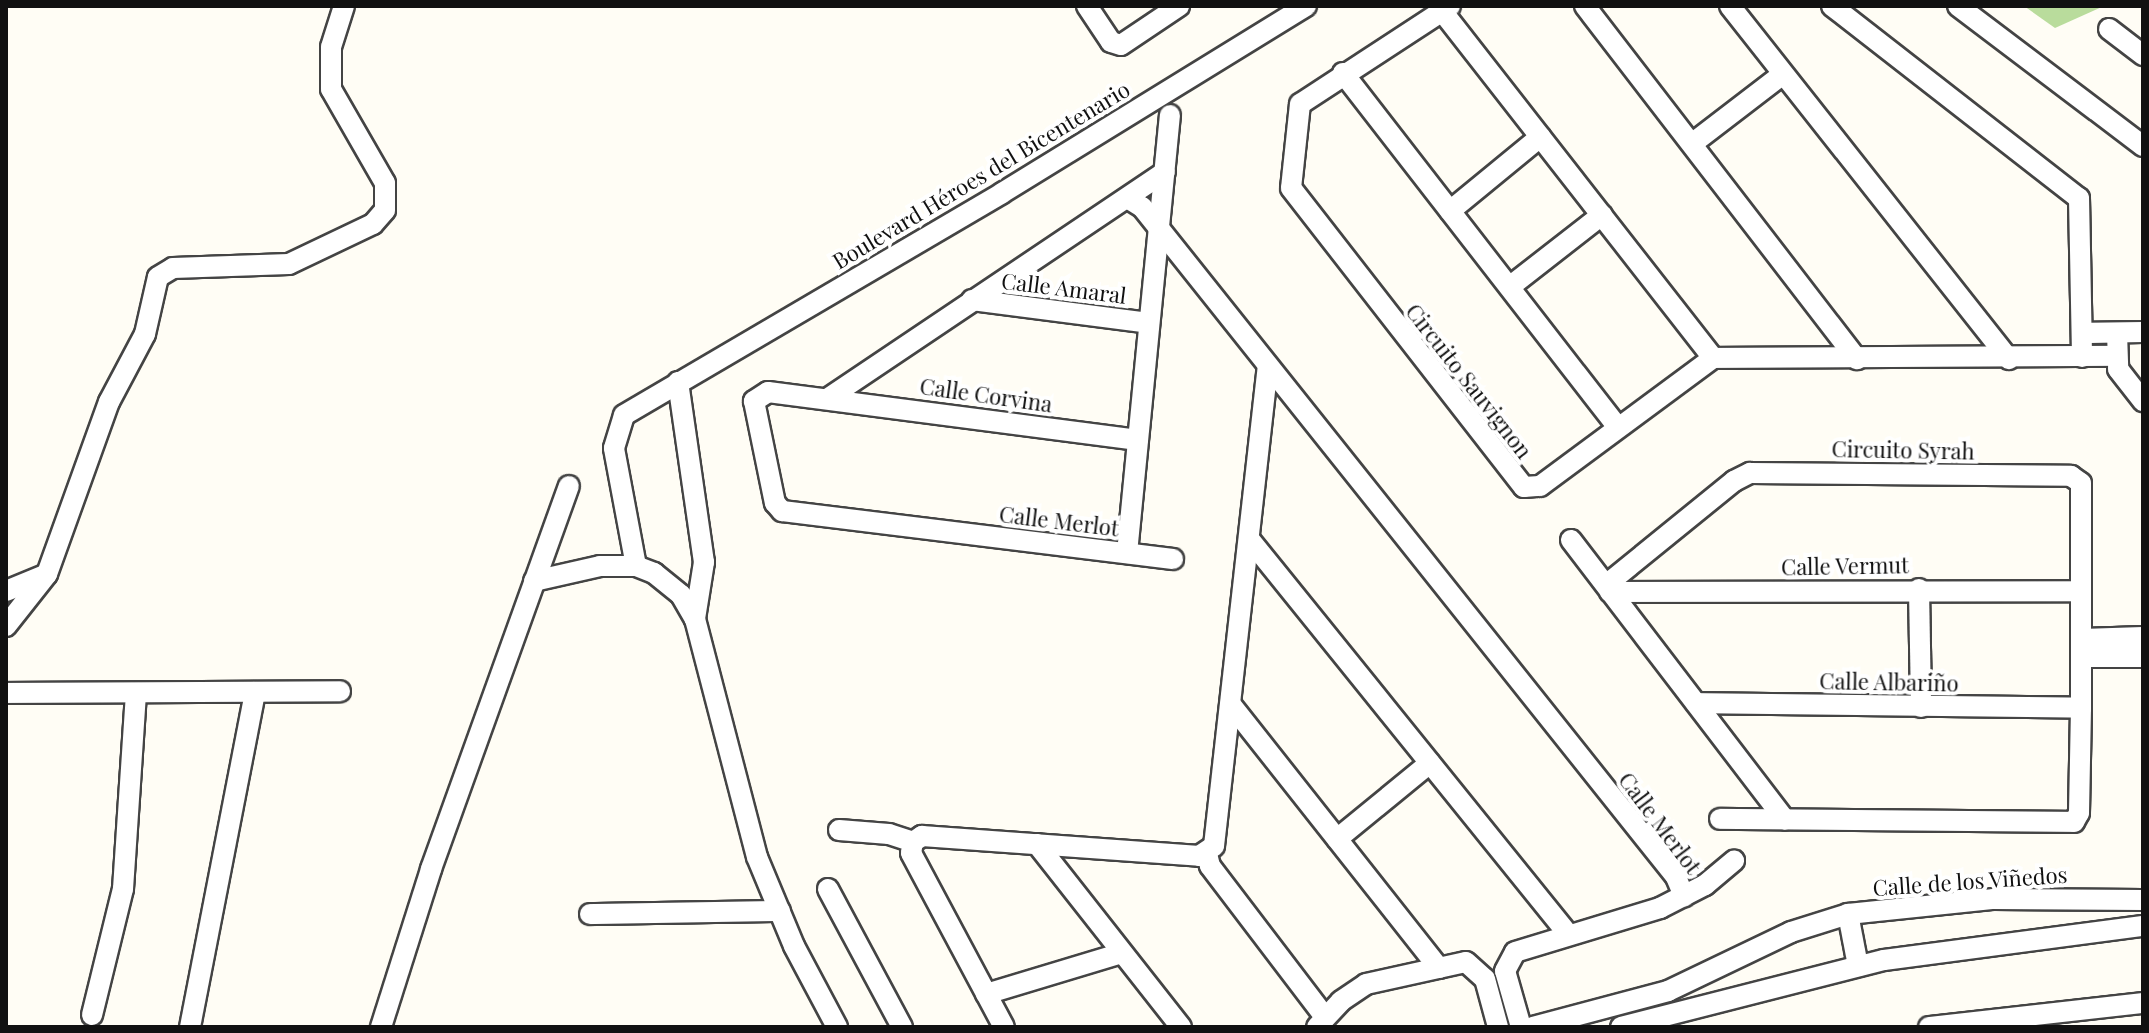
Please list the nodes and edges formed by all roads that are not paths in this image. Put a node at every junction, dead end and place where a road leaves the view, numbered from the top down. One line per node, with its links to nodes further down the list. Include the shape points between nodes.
1 (344, 6): 51 (street, via 331,47 331,89 385,183 385,210 373,224 289,264 173,268 158,277 145,334 109,402)
2 (1087, 6): 3 (street, via 1111,42 1121,45)
3 (1179, 6)
4 (1306, 6): 37 (street, Boulevard Héroes del Bicentenario, via 1002,193)
5 (1585, 6): 16 (street)
6 (1730, 6): 13 (street)
7 (1832, 6): 29 (street, via 2075,192 2082,204)
8 (1958, 6): 17 (street)
9 (1446, 8): 12 (street, Circuito Sauvignon); 15 (street)
10 (2109, 29): 11 (street)
11 (2143, 55)
12 (1343, 73): 20 (street); 43 (street, Circuito Sauvignon, via 1297,108 1290,181 1298,203 1524,487 1540,486)
13 (1783, 74): 16 (street); 35 (street)
14 (1170, 115): 18 (street, Calle Merlot)
15 (1540, 137): 20 (street); 21 (street)
16 (1693, 143): 34 (street)
17 (2143, 146)
18 (1165, 172): 19 (street); 22 (street, Calle Merlot)
19 (1129, 199): 22 (street); 26 (street)
20 (1450, 211): 25 (street)
21 (1602, 215): 25 (street); 33 (street)
22 (1159, 228): 23 (street, Calle Merlot); 24 (street, Calle Merlot)
23 (1191, 268): 24 (street, Calle Amaral); 36 (street, Calle Merlot)
24 (1155, 270): 27 (street, Calle Merlot)
25 (1512, 285): 43 (street)
26 (972, 300): 27 (street, Calle Amaral); 39 (street)
27 (1149, 323): 44 (street, Calle Merlot)
28 (2143, 332): 30 (street)
29 (2082, 333): 30 (street); 32 (street)
30 (2117, 333): 31 (street)
31 (2117, 356): 32 (street); 41 (street, via 2121,374)
32 (2082, 357): 35 (street)
33 (1713, 358): 34 (street); 43 (street, Circuito Sauvignon)
34 (1857, 359): 35 (street)
35 (2009, 359)
36 (1268, 366): 40 (street, Calle Merlot); 42 (street)
37 (678, 382): 50 (street, Boulevard Héroes del Bicentenario, via 624,415 615,431); 57 (street, via 704,562)
38 (757, 396): 39 (street, Calle Corvina, via 768,392); 48 (street, Calle Merlot, via 754,407 775,503 782,511)
39 (827, 399): 44 (street, Calle Corvina)
40 (1296, 401): 42 (street); 80 (street, Calle Merlot, via 1676,877)
41 (2143, 401)
42 (1265, 403): 46 (street)
43 (1618, 427)
44 (1138, 440): 48 (street, Calle Merlot)
45 (569, 486): 52 (street)
46 (1250, 540): 67 (street); 70 (street)
47 (1571, 540): 53 (street)
48 (1127, 553): 49 (street)
49 (1173, 559)
50 (636, 566): 52 (street, via 600,566); 57 (street, via 681,595)
51 (47, 574): 55 (street); 58 (street)
52 (534, 581): 97 (street)
53 (1608, 589): 54 (street, Calle Vermut); 56 (street, Circuito Syrah, via 1734,481 1774,472 2077,478 2082,489); 66 (street)
54 (1919, 589): 56 (street, Calle Vermut); 68 (street)
55 (6, 591)
56 (2080, 591): 60 (street, Circuito Syrah)
57 (695, 619): 82 (street, via 745,819)
58 (6, 626)
59 (2143, 637): 60 (street)
60 (2082, 648): 61 (street); 69 (street, Circuito Syrah)
61 (2143, 657)
62 (340, 691): 63 (street)
63 (255, 692): 65 (street); 96 (street, via 220,896)
64 (6, 693): 65 (street)
65 (136, 693): 93 (street, via 123,889)
66 (1696, 703): 68 (street, Calle Albariño); 72 (street)
67 (1232, 706): 74 (street); 77 (street, via 1217,842)
68 (1921, 707): 69 (street, Calle Albariño)
69 (2081, 708): 72 (street, Circuito Syrah, via 2079,813 2071,824)
70 (1430, 763): 74 (street); 86 (street)
71 (1720, 819): 72 (street, Circuito Syrah)
72 (1785, 820)
73 (839, 830): 75 (street, via 889,834)
74 (1337, 839): 89 (street)
75 (913, 842): 76 (street, via 922,836); 90 (street, via 911,853)
76 (1037, 844): 77 (street); 87 (street)
77 (1207, 854): 94 (street, via 1210,866)
78 (1734, 861): 80 (street, Calle Merlot)
79 (828, 889): 99 (street)
80 (1684, 896): 86 (street, Calle Merlot, via 1646,913)
81 (2143, 900): 84 (street, Calle de los Viñedos, via 1994,899)
82 (780, 911): 83 (street); 98 (street)
83 (590, 914)
84 (1848, 914): 88 (street); 104 (street, Calle de los Viñedos, via 1791,932 1668,991)
85 (2143, 926): 88 (street)
86 (1568, 934): 103 (street, Calle Merlot, via 1522,948 1505,971)
87 (1122, 953): 90 (street); 101 (street)
88 (1858, 966): 105 (street)
89 (1439, 968): 94 (street, via 1366,984); 102 (street, via 1466,962 1485,979)
90 (986, 994): 100 (street)
91 (2143, 1003): 92 (street)
92 (2109, 1005): 95 (street); 106 (street)
93 (92, 1015)
94 (1321, 1022)
95 (1941, 1026)
96 (190, 1027)
97 (381, 1027)
98 (837, 1027)
99 (902, 1027)
100 (1004, 1027)
101 (1181, 1027)
102 (1498, 1027)
103 (1521, 1027)
104 (1533, 1027)
105 (1621, 1027)
106 (2102, 1027)

